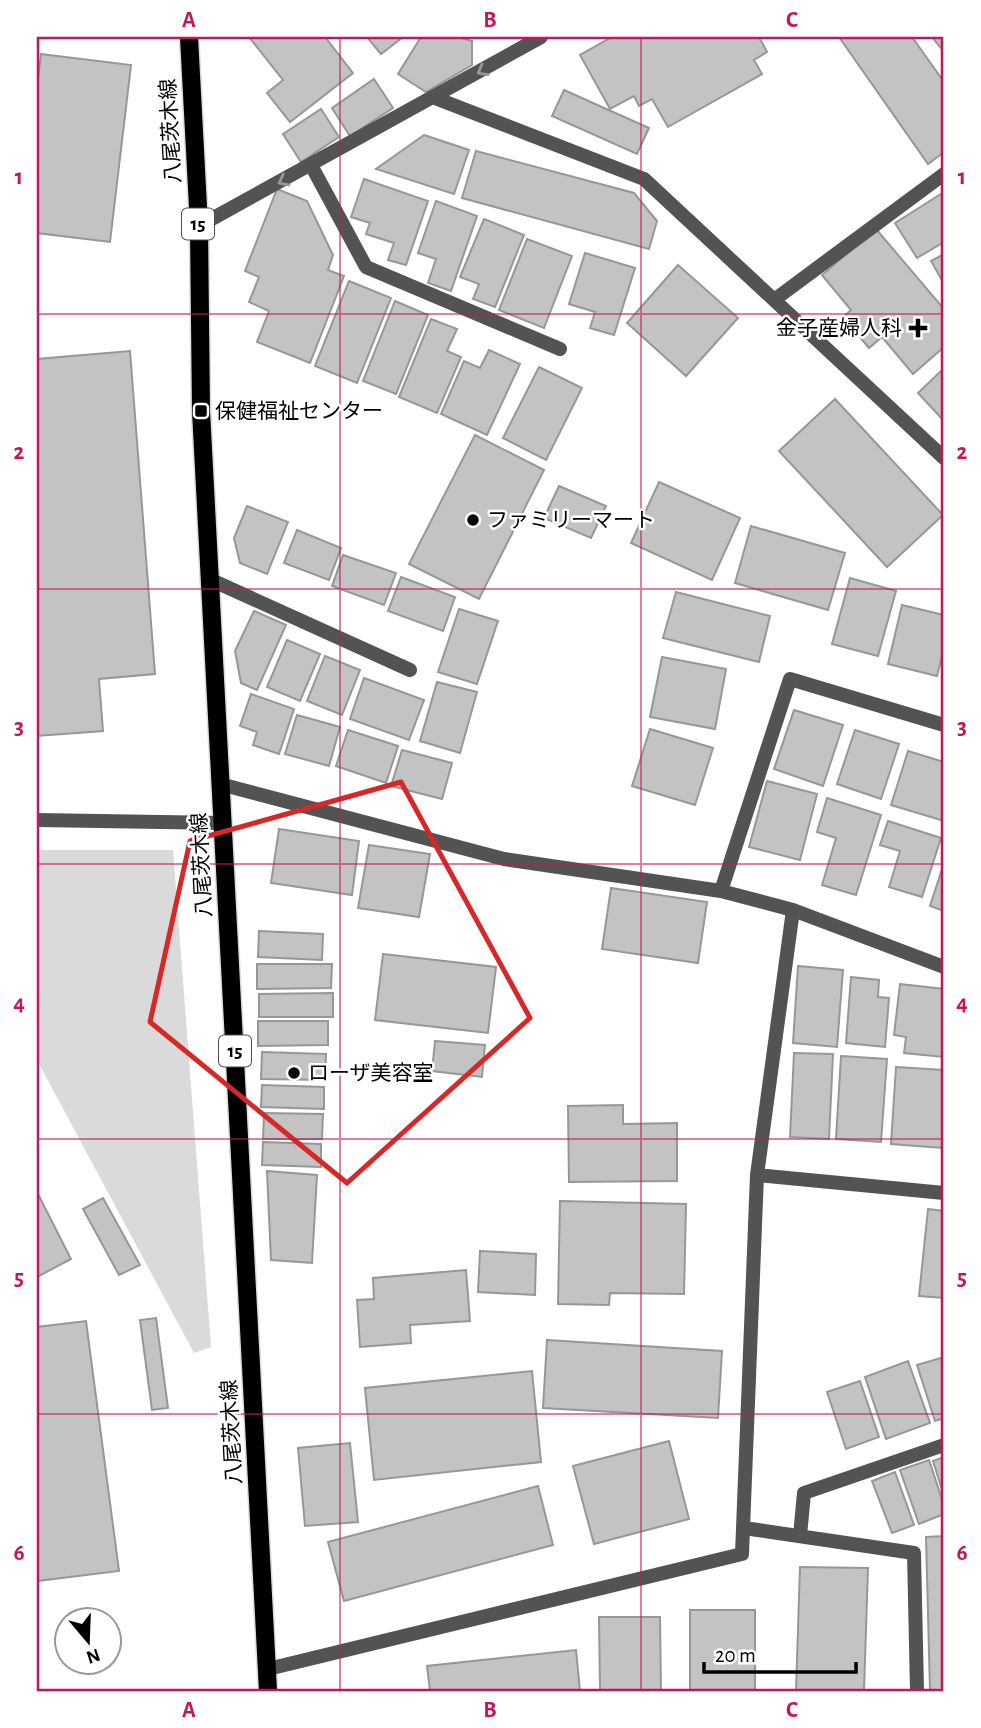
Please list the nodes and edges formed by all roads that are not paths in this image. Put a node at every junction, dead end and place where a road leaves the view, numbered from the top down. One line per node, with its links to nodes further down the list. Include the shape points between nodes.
1 (190, 37): 6 (main road, 八尾茨木線 / 15)
2 (541, 37): 3 (street, one-way to 3)
3 (435, 98): 4 (street); 7 (street, via 644,179)
4 (311, 165): 6 (street, one-way to 6); 8 (street, via 366,267)
5 (944, 173): 7 (street)
6 (199, 226): 10 (main road, 八尾茨木線 / 15)
7 (774, 300): 9 (street)
8 (560, 349)
9 (944, 457)
10 (209, 579): 11 (street); 13 (main road, 八尾茨木線 / 15)
11 (410, 670)
12 (944, 726): 16 (street, via 790,680)
13 (220, 785): 15 (main road, 八尾茨木線 / 15); 16 (street, via 505,859)
14 (37, 820): 15 (street)
15 (223, 823): 24 (main road, 八尾茨木線 / 15)
16 (721, 891): 17 (street)
17 (793, 910): 18 (street); 19 (street)
18 (944, 967)
19 (757, 1175): 20 (street); 22 (street)
20 (944, 1194)
21 (944, 1445): 23 (street, via 804,1493)
22 (744, 1528): 23 (street); 24 (street, via 742,1554)
23 (800, 1536): 26 (street, via 914,1552)
24 (268, 1669): 25 (main road, 八尾茨木線 / 15)
25 (268, 1691)
26 (917, 1691)

